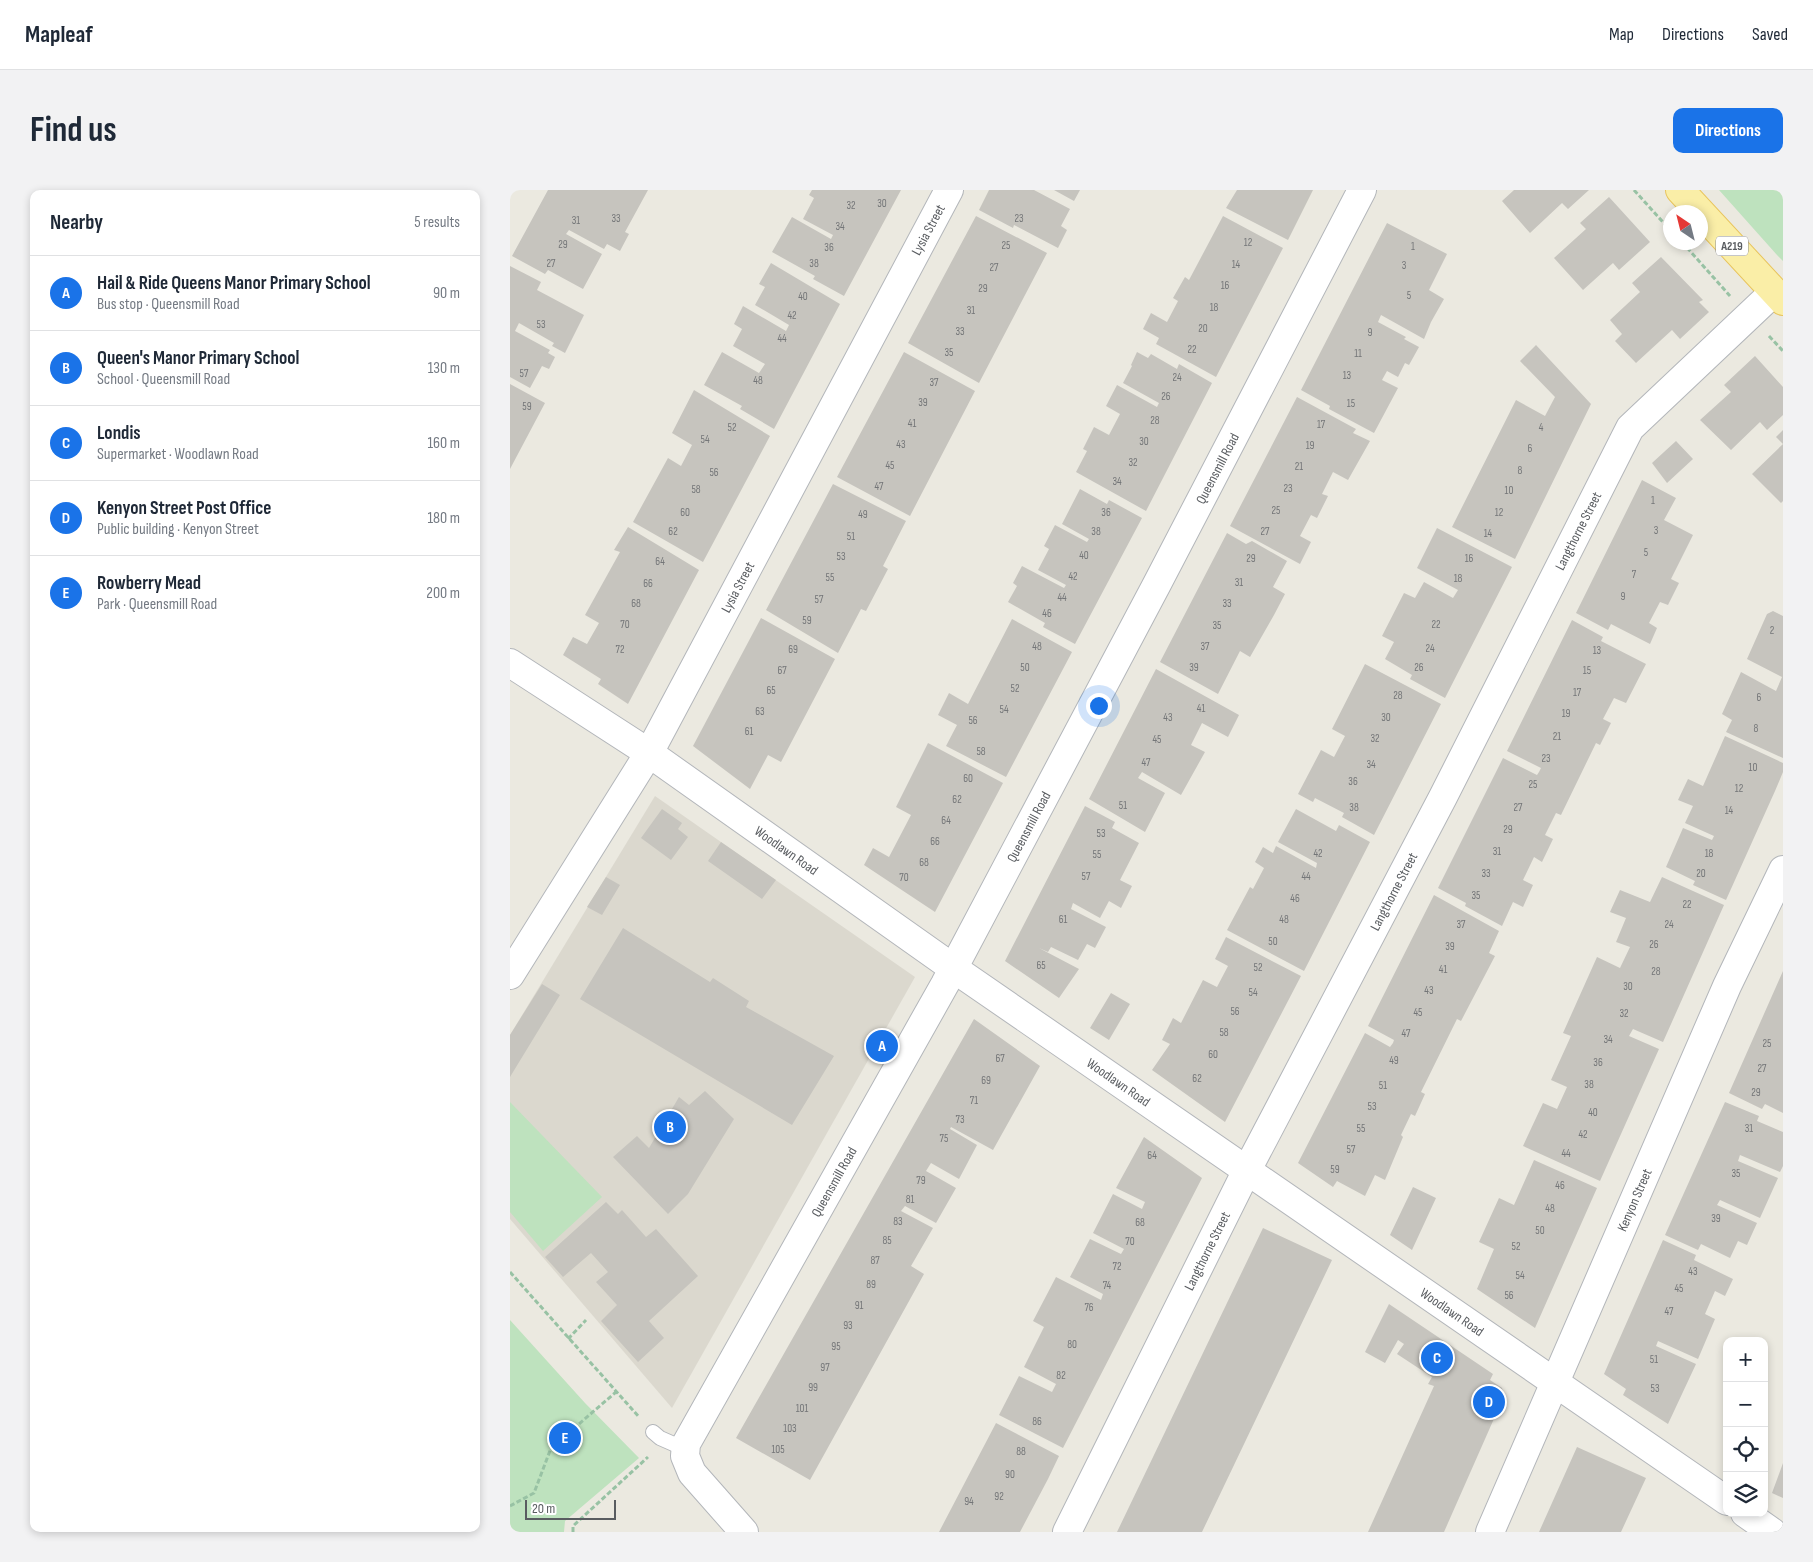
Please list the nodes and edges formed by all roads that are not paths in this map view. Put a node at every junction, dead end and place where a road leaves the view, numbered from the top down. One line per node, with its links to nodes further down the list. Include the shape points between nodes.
1 (948, 190): 6 (street, Lysia Street)
2 (1362, 190): 9 (street, Queensmill Road)
3 (1680, 190): 4 (main road, A219)
4 (1778, 297): 11 (street, Langthorne Street, via 1630,428 1443,797)
5 (510, 664): 6 (street, Woodlawn Road)
6 (649, 753): 8 (street, Lysia Street); 9 (street, Woodlawn Road)
7 (1783, 870): 12 (street, Kenyon Street, via 1727,986)
8 (519, 941): 10 (street, Lysia Street)
9 (953, 968): 11 (street, Woodlawn Road); 14 (street, Queensmill Road, via 692,1431)
10 (510, 975)
11 (1246, 1172): 12 (street, Woodlawn Road); 18 (street, Langthorne Street)
12 (1554, 1382): 15 (street, Woodlawn Road); 19 (street, Kenyon Street)
13 (653, 1432): 14 (lane)
14 (685, 1453): 17 (street, via 692,1473)
15 (1723, 1498)
16 (1751, 1517): 20 (street)
17 (744, 1532)
18 (1067, 1532)
19 (1490, 1532)
20 (1772, 1532)

